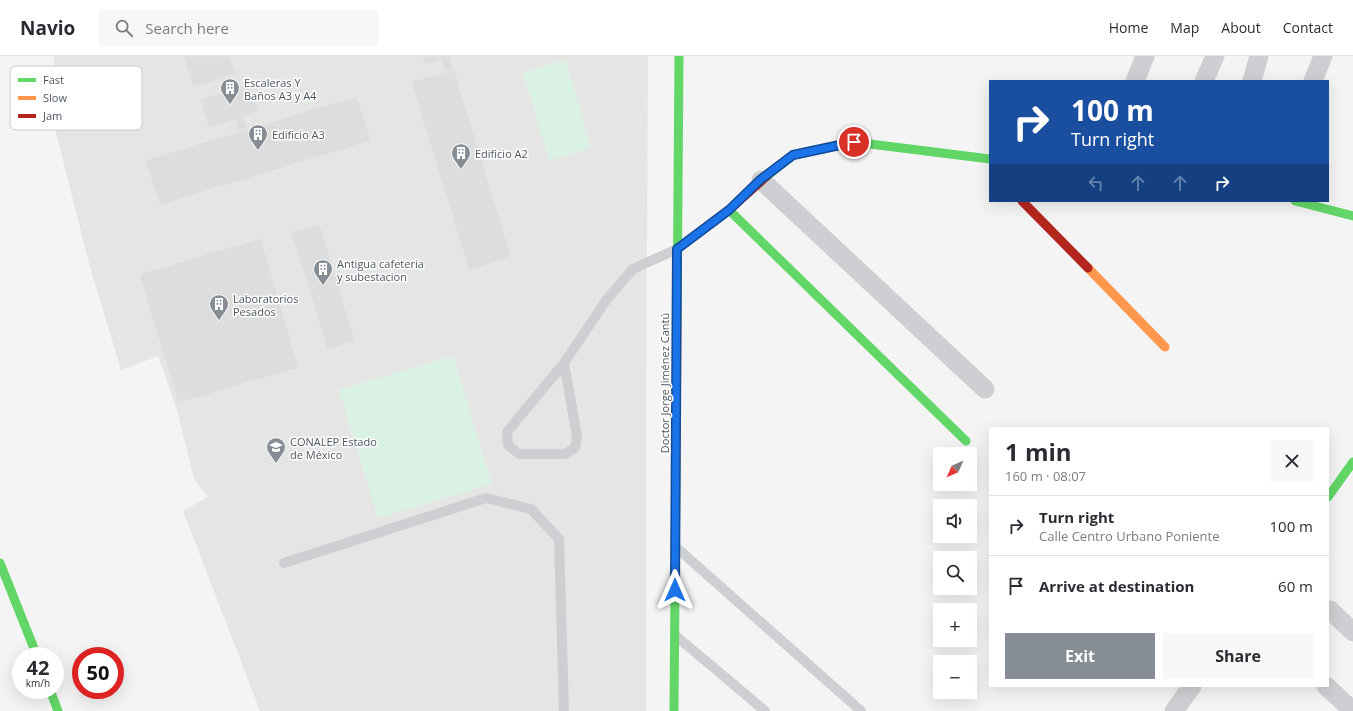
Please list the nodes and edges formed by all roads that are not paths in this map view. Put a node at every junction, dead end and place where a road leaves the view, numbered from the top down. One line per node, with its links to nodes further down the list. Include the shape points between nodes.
1 (679, 56): 16 (street, Doctor Jorge Jiménez Cantú)
2 (1145, 56): 6 (street)
3 (1215, 56): 7 (street)
4 (1259, 56): 8 (street)
5 (1323, 56): 9 (street)
6 (1135, 80)
7 (1204, 80)
8 (1252, 80)
9 (1313, 80)
10 (987, 162): 11 (street, via 854,142 793,155)
11 (760, 180): 14 (street); 19 (street)
12 (1023, 202): 17 (street)
13 (1299, 202): 15 (street)
14 (729, 210): 16 (street); 20 (street)
15 (1353, 216)
16 (677, 249): 18 (lane, via 632,269 607,299); 23 (street, Doctor Jorge Jiménez Cantú)
17 (1165, 347)
18 (564, 363): 18 (lane, via 576,436 575,448 565,454 519,454 508,445 507,432)
19 (985, 389)
20 (966, 442)
21 (1353, 462): 22 (street)
22 (1329, 496)
23 (675, 546): 28 (street, Doctor Jorge Jiménez Cantú); 37 (lane)
24 (284, 563): 34 (lane, via 486,498 531,509 559,539)
25 (0, 566): 29 (street)
26 (1329, 611): 27 (street)
27 (1353, 632)
28 (674, 634): 35 (street, Doctor Jorge Jiménez Cantú); 36 (lane)
29 (33, 647)
30 (1191, 687): 38 (street)
31 (1327, 687): 39 (street)
32 (53, 699): 33 (street)
33 (58, 711)
34 (564, 711)
35 (674, 711)
36 (765, 711)
37 (861, 711)
38 (1174, 711)
39 (1353, 711)

